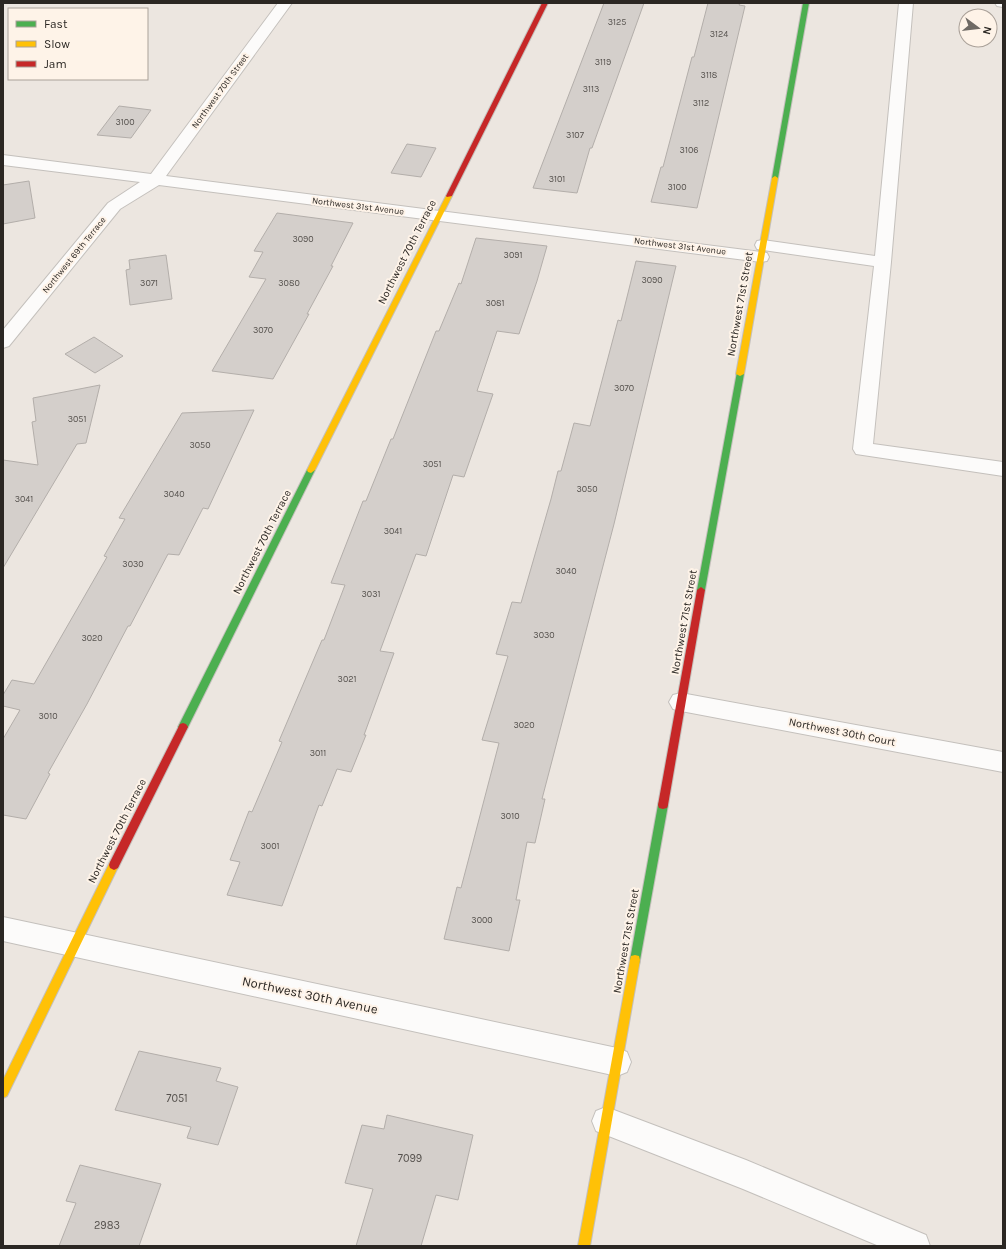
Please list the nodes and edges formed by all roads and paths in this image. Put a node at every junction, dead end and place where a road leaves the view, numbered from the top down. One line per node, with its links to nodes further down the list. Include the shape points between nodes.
1 (285, 3): 6 (street, Northwest 70th Street)
2 (545, 3): 7 (street, Northwest 70th Terrace)
3 (806, 3): 8 (street, Northwest 71st Street)
4 (906, 3): 9 (street)
5 (3, 160): 6 (street, Northwest 31st Avenue)
6 (155, 180): 7 (street, Northwest 31st Avenue); 10 (street, Northwest 69th Terrace, via 114,206)
7 (439, 216): 8 (street, Northwest 31st Avenue); 15 (street, Northwest 70th Terrace)
8 (762, 251): 9 (street, Northwest 31st Avenue); 12 (street, Northwest 71st Street)
9 (883, 262): 11 (street, via 863,449)
10 (3, 342)
11 (1003, 469)
12 (681, 702): 13 (street, Northwest 30th Court); 16 (street, Northwest 71st Street)
13 (1003, 762)
14 (3, 929): 15 (street, Northwest 30th Avenue)
15 (74, 944): 16 (street, Northwest 30th Avenue); 17 (street, Northwest 70th Terrace)
16 (617, 1062): 18 (street, Northwest 71st Street)
17 (3, 1092)
18 (606, 1122): 19 (street, Northwest 71st Street); 20 (street, via 746,1175)
19 (584, 1246)
20 (915, 1246)

